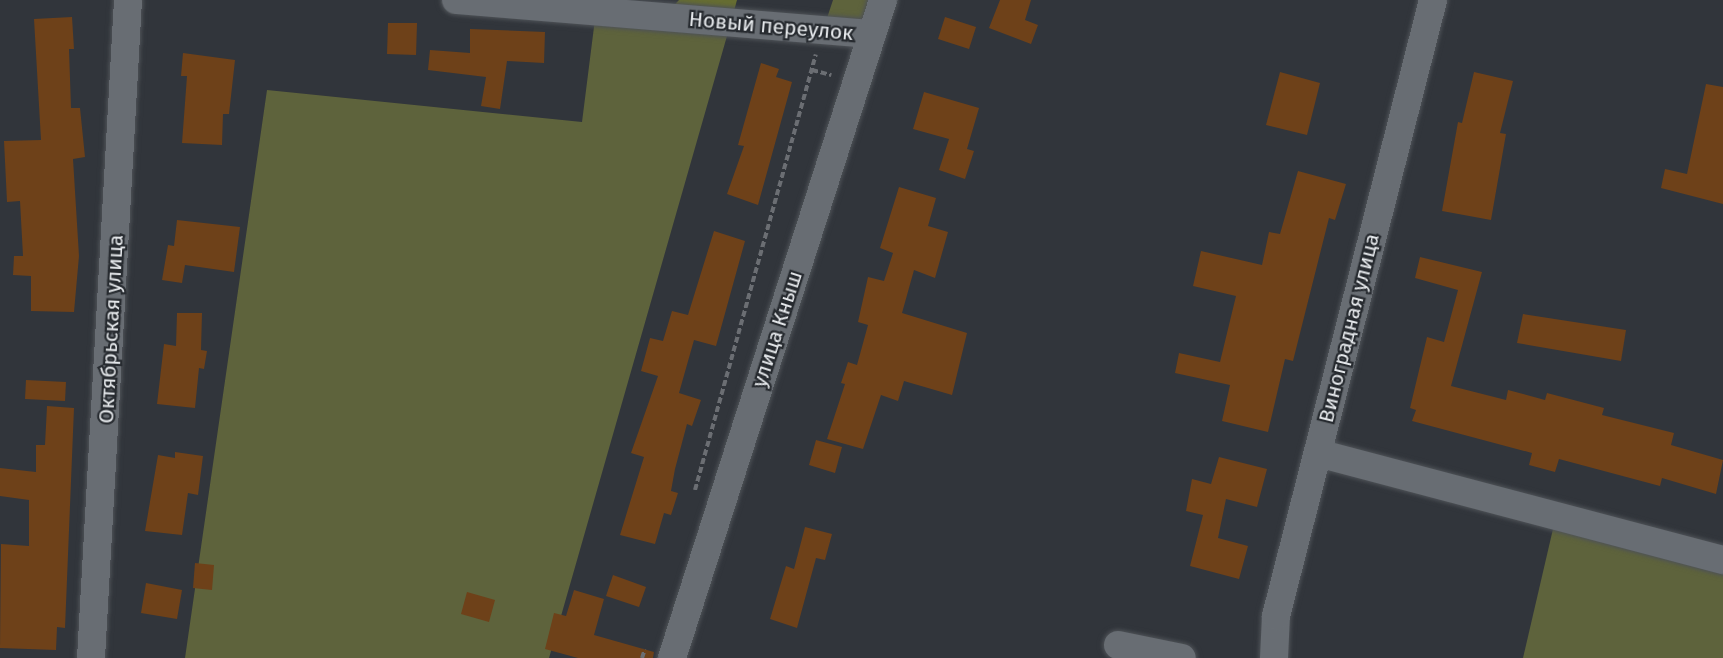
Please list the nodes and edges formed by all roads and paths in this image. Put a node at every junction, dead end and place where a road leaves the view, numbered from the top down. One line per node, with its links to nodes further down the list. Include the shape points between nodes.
1 (128, 0): 12 (street, Октябрьская улица)
2 (456, 0): 5 (street, Новый переулок)
3 (883, 0): 6 (street, улица Кныш)
4 (1433, 0): 7 (street, Виноградная улица)
5 (823, 30): 6 (street, Новый переулок); 8 (path)
6 (872, 34): 14 (street, улица Кныш)
7 (1318, 453): 9 (street); 16 (street, Виноградная улица, via 1276,616)
8 (694, 494)
9 (1723, 560)
10 (1118, 645): 15 (street)
11 (645, 647): 13 (path)
12 (91, 658)
13 (642, 658)
14 (672, 658)
15 (1182, 658)
16 (1274, 658)

